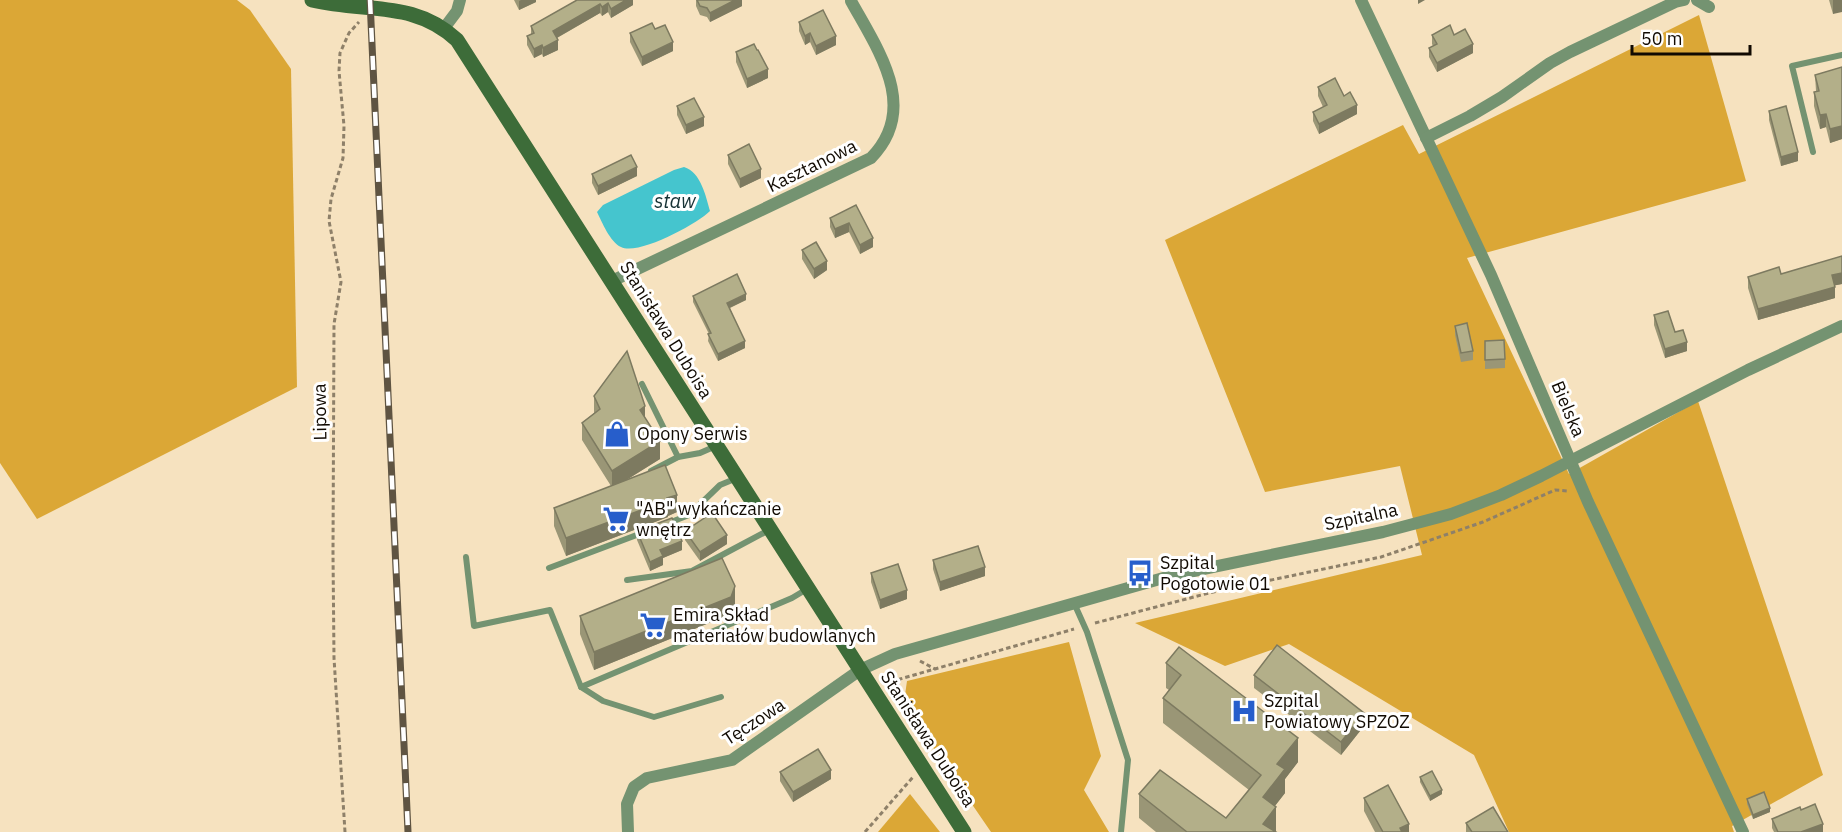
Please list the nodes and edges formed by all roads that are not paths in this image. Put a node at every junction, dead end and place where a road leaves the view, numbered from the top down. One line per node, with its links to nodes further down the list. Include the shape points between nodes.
1 (313, 0): 8 (street, Stanisława Duboisa, via 386,3 416,9)
2 (460, 0): 8 (street)
3 (1361, 0): 10 (street, Bielska)
4 (1684, 0): 10 (street, via 1570,51 1502,97)
5 (1697, 0): 7 (street)
6 (851, 1): 12 (street, Kasztanowa, via 885,62 894,96 889,133 883,145 871,158)
7 (1709, 7)
8 (445, 27): 12 (street, Stanisława Duboisa)
9 (1842, 55): 11 (lane, via 1792,66)
10 (1426, 138): 17 (street, Bielska, via 1491,275)
11 (1813, 152)
12 (612, 281): 15 (street, Stanisława Duboisa)
13 (1842, 326): 17 (street, Szpitalna)
14 (642, 384): 16 (lane)
15 (717, 446): 16 (lane); 19 (street, Stanisława Duboisa)
16 (678, 457): 18 (lane)
17 (1570, 461): 27 (street, Szpitalna, via 1500,495 1417,524 1174,575); 34 (street, Bielska)
18 (649, 473)
19 (737, 478): 20 (lane, via 720,485 689,515); 21 (street, Stanisława Duboisa)
20 (657, 527)
21 (770, 529): 25 (lane, via 692,571); 26 (street, Stanisława Duboisa)
22 (646, 531): 24 (lane)
23 (466, 557): 29 (lane, via 474,626 550,610)
24 (549, 568)
25 (627, 580)
26 (808, 589): 28 (street, Stanisława Duboisa); 29 (lane)
27 (1074, 603): 28 (street, Szpitalna, via 895,654); 33 (lane, via 1128,760)
28 (860, 670): 31 (street, Tęczowa, via 732,760 640,782 627,804); 32 (street, Stanisława Duboisa)
29 (581, 687): 30 (lane, via 603,700 654,717)
30 (721, 698)
31 (628, 832)
32 (964, 832)
33 (1120, 832)
34 (1743, 832)

